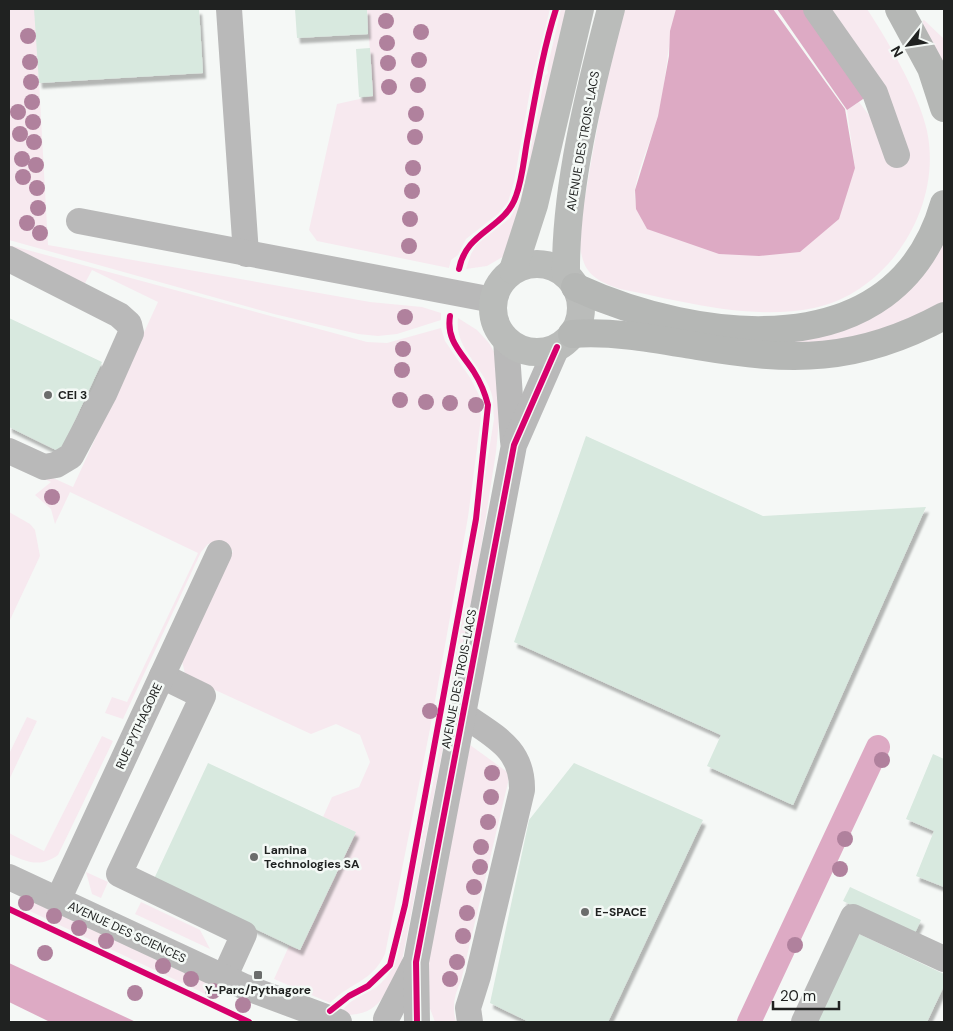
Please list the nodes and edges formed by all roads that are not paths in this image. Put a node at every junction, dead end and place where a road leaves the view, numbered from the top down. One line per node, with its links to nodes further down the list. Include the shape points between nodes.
1 (228, 9): 10 (street)
2 (580, 9): 12 (main road, via 534,205)
3 (611, 9): 13 (main road, AVENUE DES TROIS-LACS, via 588,104 568,221)
4 (816, 9): 7 (street, via 874,93)
5 (899, 9): 6 (highway, via 931,68)
6 (944, 108)
7 (897, 155)
8 (944, 204): 13 (highway, via 927,246 909,271 888,291 853,313 810,327 763,331 686,321 630,310)
9 (79, 221): 10 (street)
10 (246, 254): 14 (street)
11 (9, 259): 19 (street, via 119,314 129,324 132,333 71,456 56,465 44,467)
12 (513, 270): 13 (main road, via 546,265); 14 (main road, via 497,288)
13 (571, 281): 17 (main road, AVENUE DES TROIS-LACS, via 581,306 577,326)
14 (493, 300): 16 (main road, AVENUE DES TROIS-LACS, via 494,321)
15 (944, 316): 17 (highway, via 884,344 849,353 809,357 736,353 610,333)
16 (506, 339): 17 (main road, via 524,351 547,351); 18 (street, AVENUE DES TROIS-LACS)
17 (565, 341): 18 (street, AVENUE DES TROIS-LACS)
18 (514, 445): 22 (street, AVENUE DES TROIS-LACS)
19 (9, 450)
20 (219, 553): 21 (street, RUE PYTHAGORE)
21 (162, 676): 24 (street, RUE PYTHAGORE); 27 (street, via 203,696 119,874 244,934)
22 (464, 714): 26 (street, AVENUE DES TROIS-LACS); 32 (street, via 508,748 516,757 522,778 522,790 468,1008)
23 (9, 877): 24 (street, AVENUE DES SCIENCES)
24 (58, 900): 27 (street, AVENUE DES SCIENCES)
25 (944, 959): 33 (street, via 853,917)
26 (416, 962): 28 (street, AVENUE DES TROIS-LACS); 31 (street, AVENUE DES TROIS-LACS)
27 (234, 983): 29 (street, AVENUE DES SCIENCES); 30 (street, AVENUE DES SCIENCES)
28 (390, 1021)
29 (298, 1022)
30 (338, 1022)
31 (417, 1022)
32 (470, 1022)
33 (804, 1022)

